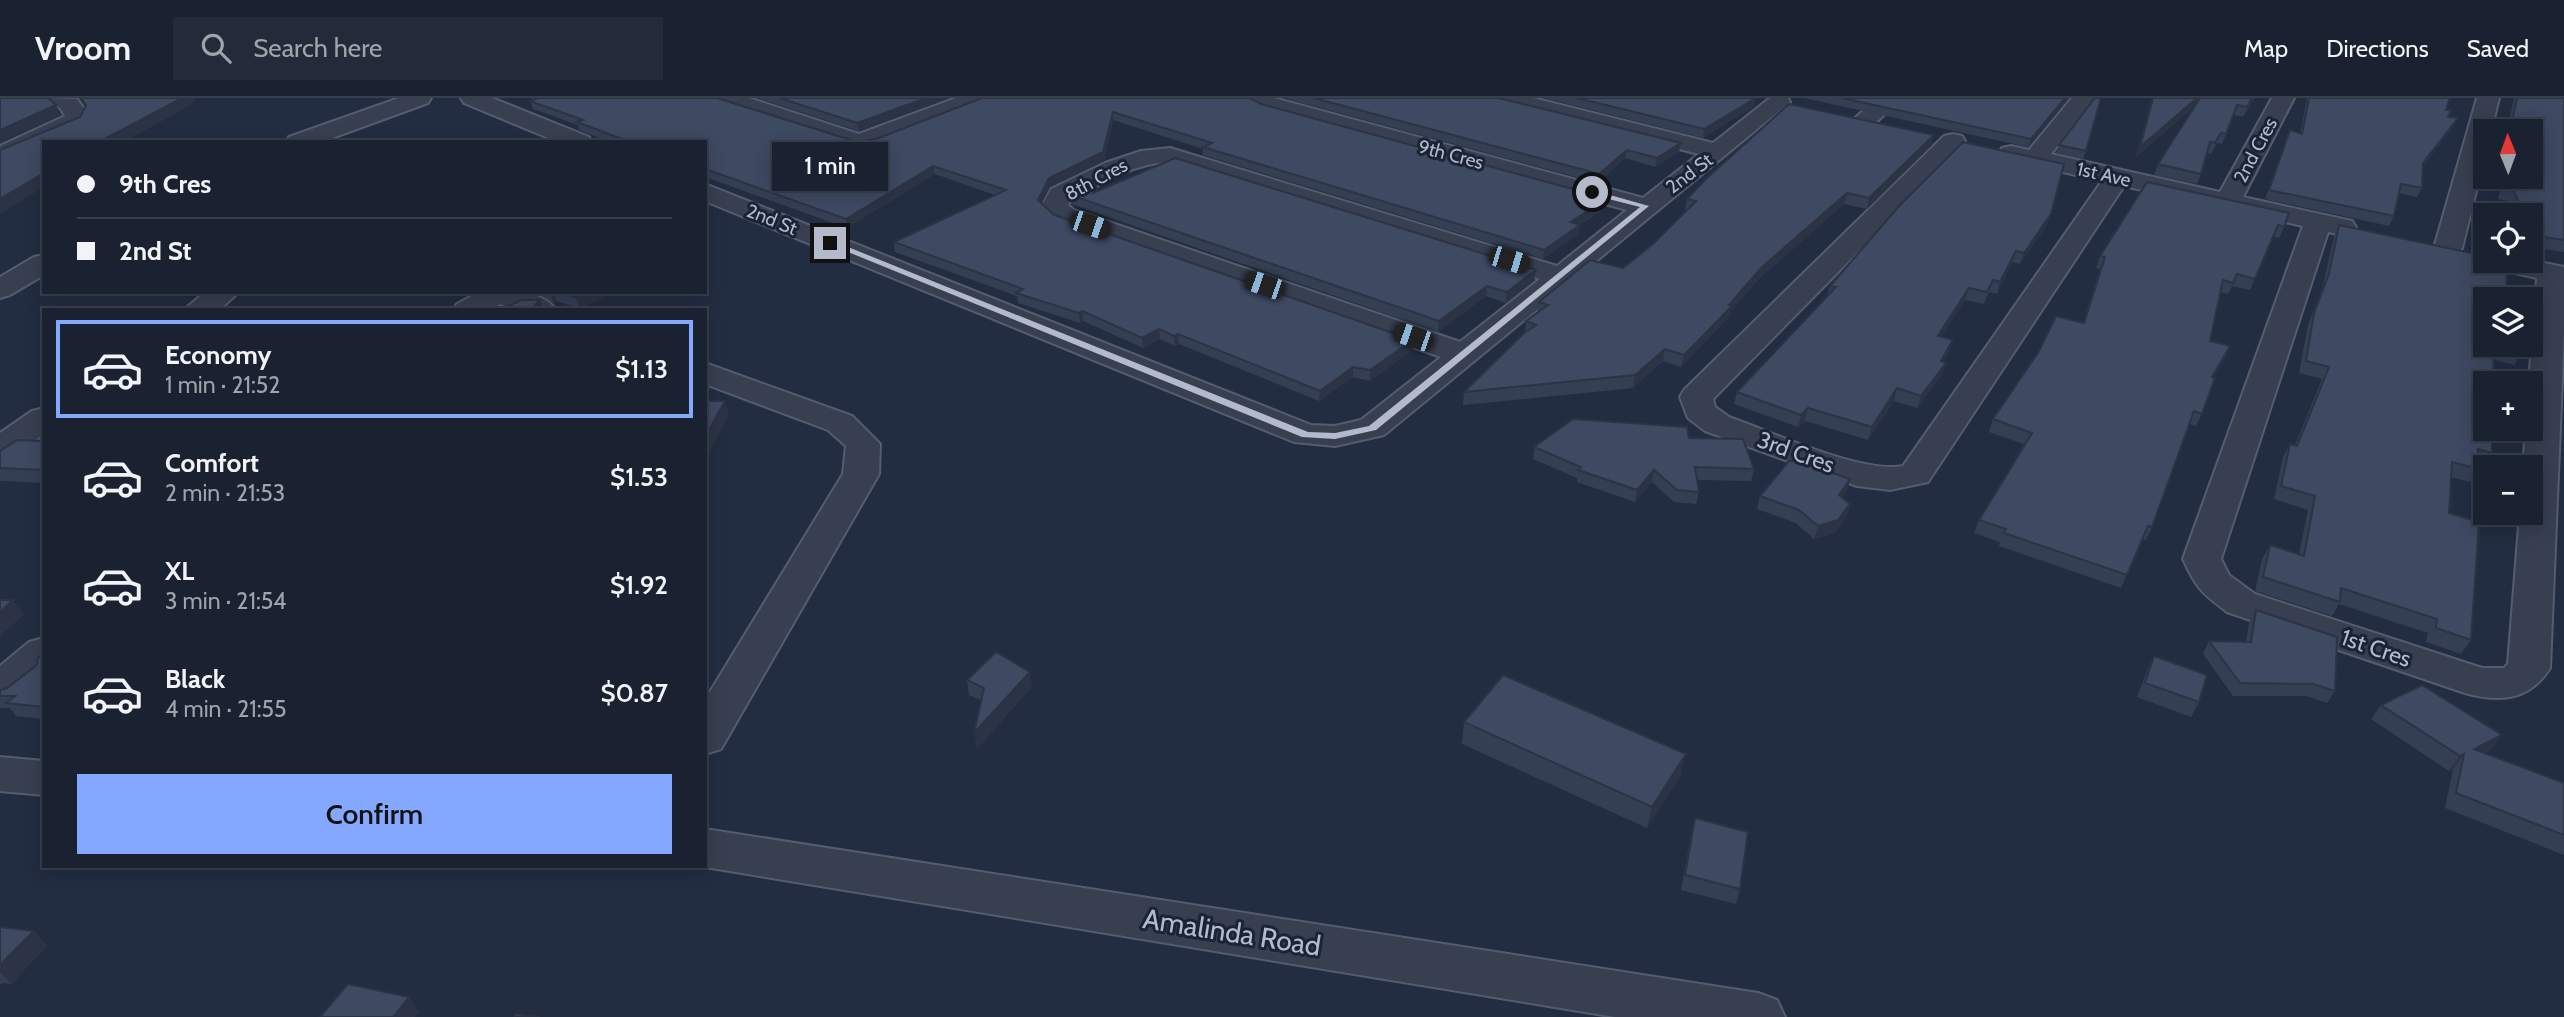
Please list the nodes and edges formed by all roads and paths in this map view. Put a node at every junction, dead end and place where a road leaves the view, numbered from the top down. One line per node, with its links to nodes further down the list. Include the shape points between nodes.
1 (57, 98): 18 (street, via 69,104 76,120)
2 (420, 98): 14 (street)
3 (472, 98): 15 (street)
4 (726, 98): 5 (street, via 858,141)
5 (976, 98)
6 (1262, 98): 23 (street, 9th Cres, via 1270,105)
7 (1505, 98): 17 (street)
8 (1891, 98): 13 (street, via 1852,119)
9 (2084, 98): 19 (street)
10 (2283, 98): 22 (street, 2nd Cres)
11 (2488, 98): 26 (street, via 2435,246)
12 (1780, 103): 17 (street, 2nd St)
13 (1890, 127)
14 (304, 140)
15 (575, 140)
16 (1964, 143): 19 (street, 1st Ave); 20 (street, 3rd Cres, via 1696,397 1699,411 1717,424 1857,475 1891,479 1916,474)
17 (1718, 151): 23 (street, 2nd St)
18 (0, 155)
19 (2035, 158): 20 (street, 1st Ave)
20 (2117, 177): 22 (street, 1st Ave)
21 (707, 193): 39 (street, 2nd St, via 1306,435 1335,436 1372,428)
22 (2228, 201): 24 (street, 1st Ave)
23 (1645, 206): 31 (street, 2nd St)
24 (2318, 222): 25 (street, 1st Ave); 30 (street, 1st Cres, via 2202,559 2213,583 2241,603 2480,683 2515,682 2529,668)
25 (2370, 233)
26 (2473, 255)
27 (0, 262): 28 (street)
28 (42, 262)
29 (42, 263): 32 (street)
30 (2558, 275)
31 (1561, 276): 39 (street, 2nd St); 39 (street, 8th Cres, via 1170,155 1132,159 1060,195 1054,207 1065,216)
32 (0, 289)
33 (222, 294): 36 (street)
34 (496, 294): 37 (street)
35 (501, 294): 38 (street)
36 (202, 308)
37 (472, 308)
38 (536, 308)
39 (1463, 354)
40 (707, 374): 45 (street, via 840,423 863,444 860,474)
41 (42, 419): 42 (street)
42 (0, 449)
43 (42, 654): 44 (street)
44 (0, 689)
45 (707, 735)
46 (0, 774): 47 (street)
47 (42, 778)
48 (707, 848): 49 (street, Amalinda Road)
49 (1758, 1017)

